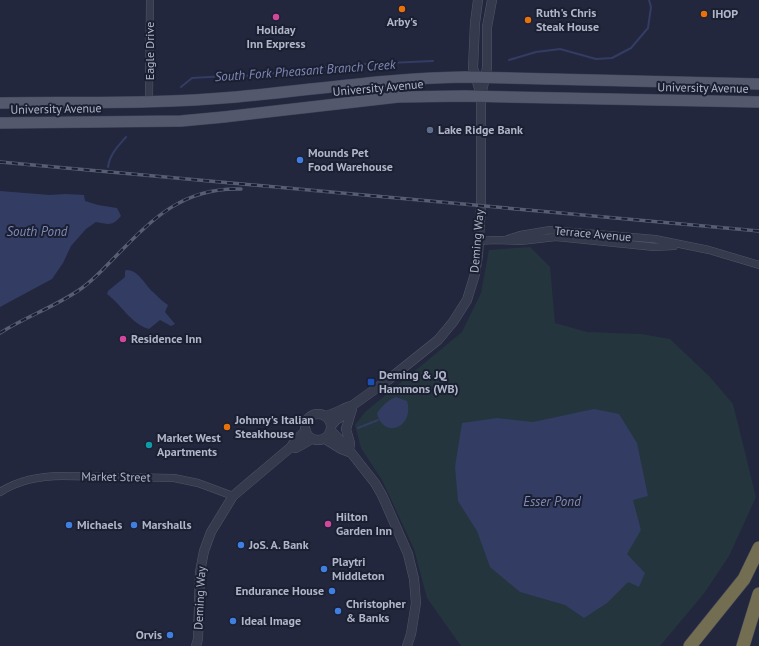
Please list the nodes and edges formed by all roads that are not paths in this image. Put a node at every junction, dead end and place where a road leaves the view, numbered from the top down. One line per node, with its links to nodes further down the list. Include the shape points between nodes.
1 (150, 0): 7 (street, Eagle Drive)
2 (478, 0): 4 (street, Deming Way, via 473,68)
3 (492, 0): 4 (street, Deming Way, via 487,28 487,68)
4 (480, 77): 5 (main road, University Avenue); 6 (street, Deming Way); 7 (main road, University Avenue, via 387,80 235,97)
5 (759, 84)
6 (482, 96): 8 (main road, University Avenue); 10 (main road, University Avenue, via 398,97 181,121); 11 (street, Deming Way)
7 (149, 101): 9 (main road, University Avenue)
8 (759, 102)
9 (0, 103)
10 (0, 123)
11 (479, 241): 12 (street, Terrace Avenue, via 505,240 533,232 556,230 655,239 709,250); 13 (street, Deming Way, via 478,256 467,300 453,322 429,348)
12 (759, 265)
13 (353, 405): 14 (street, Deming Way); 15 (street, Deming Way); 20 (street, via 346,429 350,443)
14 (325, 416): 15 (street, via 330,421); 16 (street, via 319,414 309,417)
15 (331, 428): 18 (street); 20 (street)
16 (305, 431): 17 (street); 19 (street, Deming Way)
17 (312, 439): 18 (street); 19 (street, Deming Way, via 296,448)
18 (325, 439): 20 (street)
19 (291, 447): 22 (street, Deming Way)
20 (349, 452): 26 (street, via 382,495 410,560 416,603)
21 (0, 492): 22 (street, Market Street, via 18,482 44,476 62,476 174,478 198,483)
22 (233, 496): 25 (street, Deming Way, via 211,532 204,551 200,578)
23 (759, 548): 27 (highway, via 744,579)
24 (759, 594): 28 (highway)
25 (198, 644)
26 (407, 646)
27 (690, 646)
28 (743, 646)

